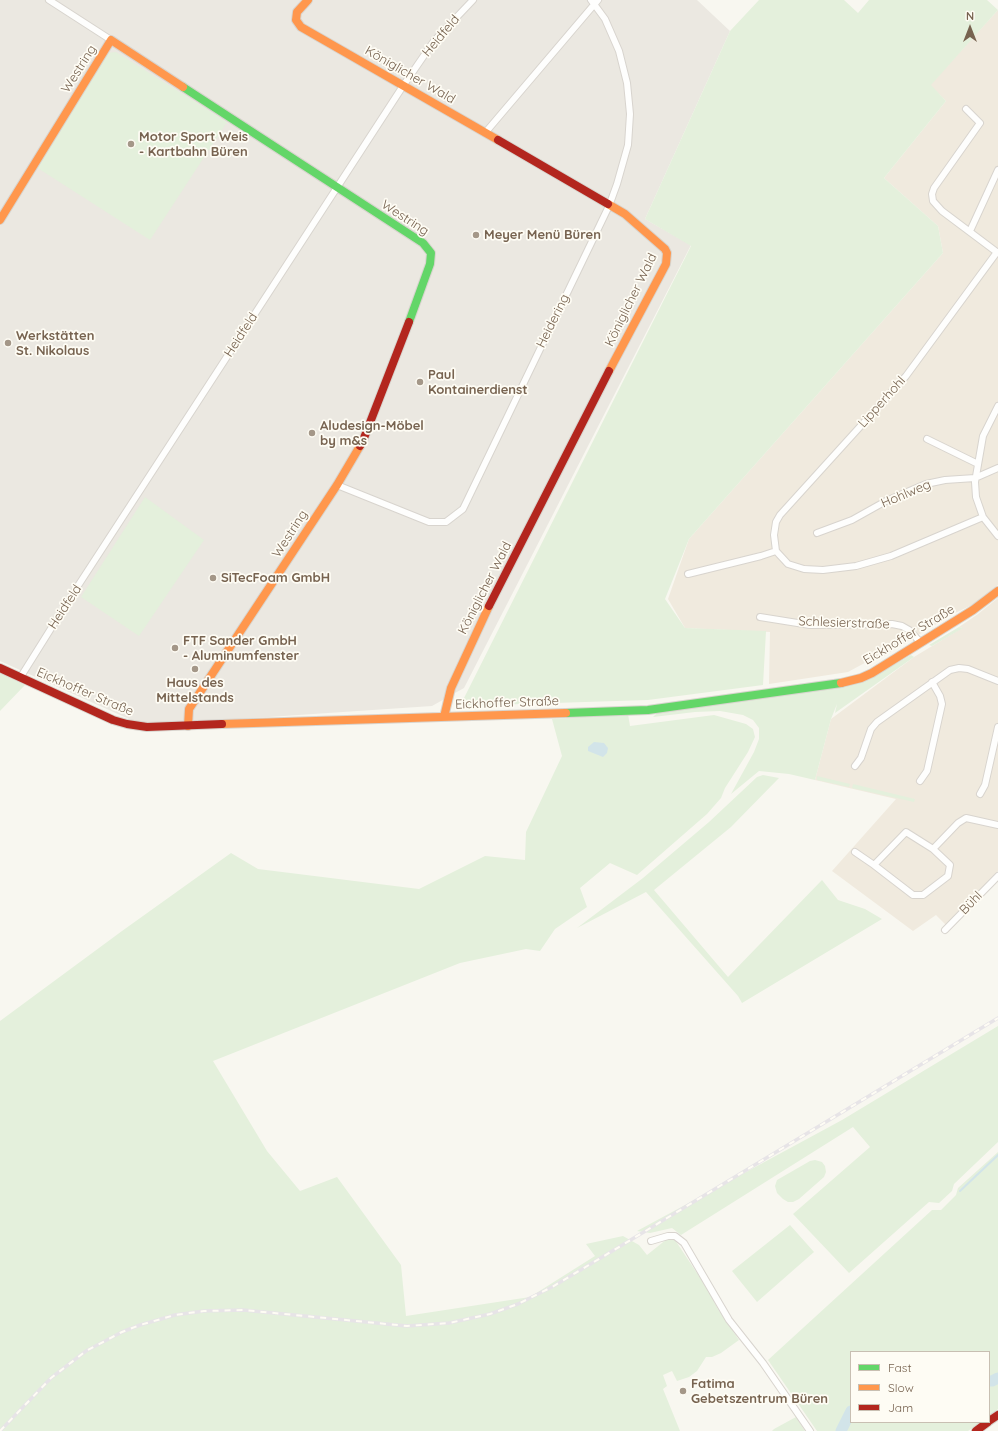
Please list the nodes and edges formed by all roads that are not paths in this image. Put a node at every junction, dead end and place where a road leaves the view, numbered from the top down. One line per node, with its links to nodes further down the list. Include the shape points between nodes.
1 (49, 0): 5 (street)
2 (308, 0): 6 (street, Königlicher Wald, via 297,12 296,20 302,27)
3 (473, 0): 6 (street, Heidfeld, via 434,41)
4 (595, 1): 8 (street); 11 (street, Heidering, via 619,52 627,83 630,114 628,144)
5 (111, 40): 10 (street, Westring); 12 (street, Westring)
6 (403, 86): 8 (street, Königlicher Wald); 10 (street, Heidfeld)
7 (966, 110): 13 (street, Lipperhohl, via 980,123 933,191 933,201 942,211)
8 (485, 133): 11 (street, Königlicher Wald)
9 (998, 170): 13 (street)
10 (337, 188): 20 (street, Westring, via 423,243 431,253 428,272 364,438); 30 (street, Heidfeld)
11 (608, 206): 20 (street, Heidering, via 462,509 446,522 429,522); 33 (street, Königlicher Wald, via 625,214 665,249 667,260 478,628 451,688)
12 (0, 220)
13 (970, 231): 14 (street, Lipperhohl)
14 (998, 253): 24 (street, Lipperhohl, via 906,376 780,515 774,535)
15 (998, 406): 17 (street, via 983,436)
16 (926, 439): 17 (street)
17 (978, 464): 19 (street)
18 (998, 468): 19 (street, Hohlweg)
19 (975, 478): 21 (street, via 976,497); 22 (street, Hohlweg, via 926,484 886,501 852,520)
20 (337, 485): 34 (street, Westring, via 189,709)
21 (983, 517): 23 (street); 24 (street, via 891,556 856,566 804,570 788,564)
22 (817, 533)
23 (998, 536)
24 (776, 551): 25 (street)
25 (688, 574)
26 (998, 591): 28 (street, Eickhoffer Straße)
27 (760, 616): 28 (street, Schlesierstraße, via 810,624 892,624 909,630)
28 (921, 643): 33 (street, Eickhoffer Straße, via 872,673 844,683 648,710)
29 (0, 668): 30 (street, Eickhoffer Straße)
30 (20, 678): 34 (street, Eickhoffer Straße, via 127,724 147,727)
31 (998, 681): 32 (street, via 959,668 950,670)
32 (932, 682): 36 (street, via 870,729 861,758); 37 (street, via 942,704 927,771)
33 (444, 717): 34 (street, Eickhoffer Straße)
34 (188, 726)
35 (998, 727): 38 (street, via 985,786)
36 (855, 766)
37 (920, 781)
38 (980, 794)
39 (998, 825): 40 (street, via 966,818)
40 (933, 849): 42 (street, via 906,832); 42 (street, via 950,865 948,876 923,895 913,896)
41 (855, 852): 42 (street)
42 (874, 865)
43 (998, 876): 44 (street, Bühl)
44 (945, 930)
45 (651, 1241): 49 (street, via 675,1236 684,1243 729,1320 763,1363)
46 (998, 1415): 47 (street)
47 (990, 1421)
48 (988, 1423): 50 (street)
49 (810, 1431)
50 (976, 1431)

